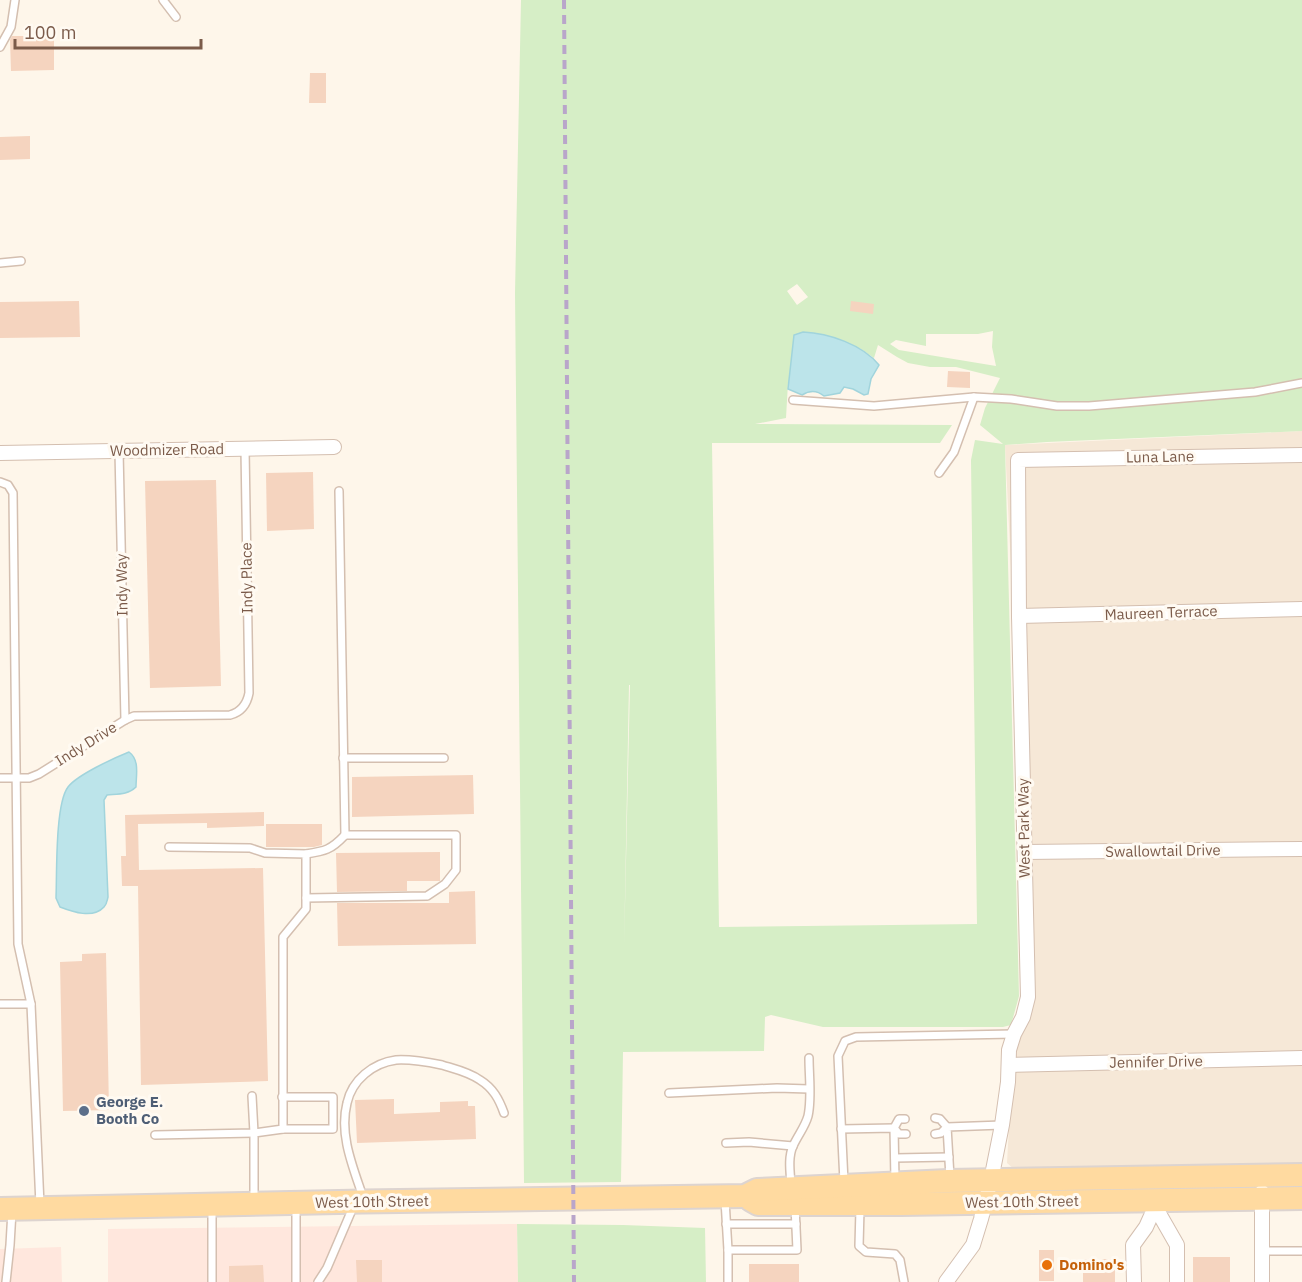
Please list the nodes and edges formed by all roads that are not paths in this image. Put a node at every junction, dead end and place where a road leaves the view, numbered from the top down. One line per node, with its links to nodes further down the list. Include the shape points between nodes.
1 (15, 0): 4 (lane, via 11,27)
2 (163, 0): 3 (lane)
3 (176, 17)
4 (0, 47)
5 (21, 261): 6 (lane)
6 (0, 263)
7 (1302, 383): 8 (lane, via 1255,392 1089,406)
8 (974, 397): 9 (lane, via 874,406); 16 (lane, via 954,452)
9 (793, 400)
10 (333, 447): 11 (street, Woodmizer Road)
11 (245, 449): 12 (street, Woodmizer Road); 21 (lane, Indy Place, via 249,693)
12 (120, 451): 13 (street, Woodmizer Road); 22 (lane, Indy Way)
13 (0, 453)
14 (1302, 455): 15 (street, Luna Lane)
15 (1018, 460): 20 (street, West Park Way)
16 (939, 473)
17 (0, 482): 26 (lane, via 13,493)
18 (339, 491): 23 (lane)
19 (1302, 609): 20 (street, Maureen Terrace)
20 (1019, 616): 30 (street, West Park Way)
21 (244, 706): 22 (lane, Indy Drive, via 230,715 134,716)
22 (125, 720): 26 (lane, Indy Drive, via 39,774)
23 (343, 758): 24 (lane); 27 (lane)
24 (444, 758)
25 (0, 778): 26 (lane, Indy Drive)
26 (17, 778): 34 (lane, via 18,944)
27 (345, 835): 31 (lane, via 325,851); 32 (lane, via 456,835 456,870 445,884 427,896)
28 (169, 847): 31 (lane, via 250,848 265,853)
29 (1302, 849): 30 (street, Swallowtail Drive)
30 (1025, 852): 35 (street, West Park Way, via 1028,997)
31 (306, 854): 32 (lane)
32 (306, 898): 42 (lane, via 306,909 283,937)
33 (0, 1004): 34 (lane)
34 (32, 1004): 75 (lane)
35 (1014, 1034): 38 (street, West Park Way); 50 (lane, via 856,1037 845,1041 838,1056)
36 (808, 1058): 39 (lane)
37 (1302, 1058): 38 (street, Jennifer Drive)
38 (1009, 1065): 46 (street, West Park Way)
39 (809, 1089): 40 (lane); 56 (lane, via 805,1125)
40 (669, 1093)
41 (252, 1096): 51 (lane)
42 (282, 1097): 49 (lane); 49 (lane, via 333,1097 333,1129)
43 (504, 1113): 70 (lane, via 498,1097 481,1080 460,1070 396,1060 364,1074 347,1102 345,1141)
44 (935, 1118): 47 (lane)
45 (905, 1119): 48 (lane, via 899,1119)
46 (1002, 1125): 47 (lane); 63 (street, West Park Way)
47 (947, 1126): 53 (lane); 57 (lane)
48 (894, 1128): 50 (lane); 52 (lane, via 899,1134); 58 (lane)
49 (283, 1129): 51 (lane)
50 (841, 1129): 62 (lane)
51 (254, 1133): 54 (lane); 68 (lane)
52 (906, 1134)
53 (935, 1134)
54 (155, 1135)
55 (726, 1143): 56 (lane)
56 (793, 1146): 74 (lane, via 790,1165)
57 (949, 1157): 58 (lane); 61 (lane)
58 (895, 1158): 64 (lane)
59 (1262, 1175): 60 (main road, West 10th Street); 63 (main road, West 10th Street); 67 (street)
60 (1302, 1175)
61 (950, 1181): 63 (main road, West 10th Street); 64 (main road, West 10th Street)
62 (844, 1185): 64 (main road, West 10th Street); 74 (main road, West 10th Street)
63 (988, 1192): 64 (main road, West 10th Street); 71 (main road, West 10th Street); 87 (street, West Park Way, via 973,1245)
64 (895, 1193): 73 (main road, West 10th Street)
65 (735, 1196): 70 (main road, West 10th Street); 74 (main road, West 10th Street, via 758,1204); 77 (lane)
66 (1302, 1198): 67 (main road, West 10th Street)
67 (1262, 1199): 71 (main road, West 10th Street); 79 (street)
68 (254, 1203): 69 (main road, West 10th Street); 72 (main road, West 10th Street)
69 (296, 1203): 70 (main road, West 10th Street); 83 (lane)
70 (360, 1203): 84 (lane)
71 (1155, 1203): 88 (street, via 1146,1227 1133,1245); 89 (street, via 1177,1245)
72 (212, 1204): 75 (main road, West 10th Street); 82 (lane)
73 (860, 1204): 74 (main road, West 10th Street); 86 (lane, via 859,1246 866,1252 895,1254)
74 (794, 1205): 77 (lane, via 777,1227); 78 (lane, via 797,1250 778,1246)
75 (40, 1208): 76 (main road, West 10th Street)
76 (6, 1209): 81 (lane, via 10,1245)
77 (726, 1224): 78 (lane)
78 (728, 1250): 85 (lane)
79 (1262, 1251): 80 (lane); 90 (street)
80 (1302, 1251)
81 (6, 1282)
82 (212, 1282)
83 (296, 1282)
84 (318, 1282)
85 (728, 1282)
86 (904, 1282)
87 (946, 1282)
88 (1134, 1282)
89 (1177, 1282)
90 (1262, 1282)

